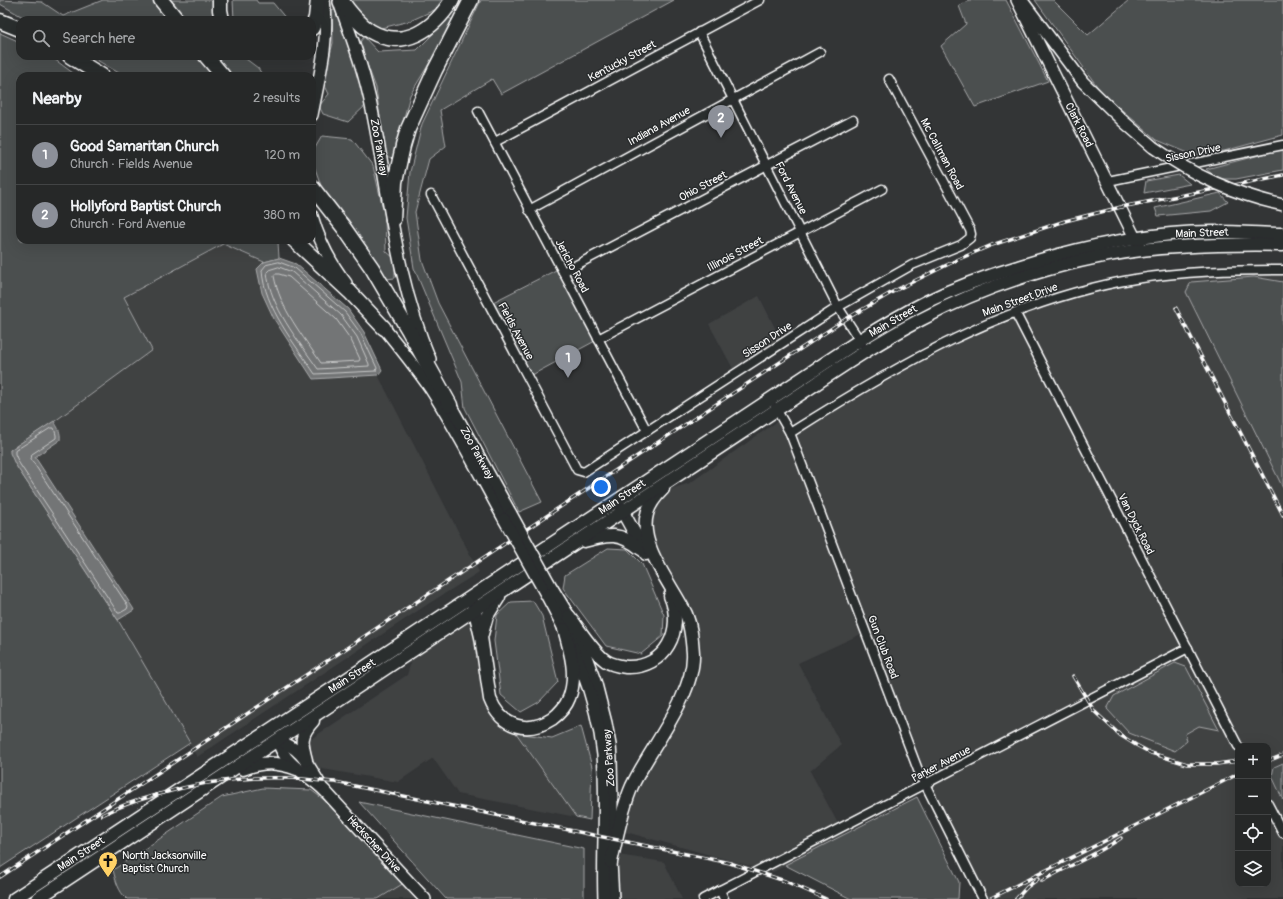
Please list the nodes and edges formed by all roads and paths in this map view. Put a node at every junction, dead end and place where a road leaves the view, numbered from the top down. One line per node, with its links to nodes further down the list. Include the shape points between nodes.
1 (161, 0): 11 (highway)
2 (220, 0): 12 (highway)
3 (318, 0): 13 (highway)
4 (324, 0): 23 (main road, via 325,42)
5 (339, 0): 6 (highway, via 363,26 381,36 392,38 412,37 428,28 441,16); 36 (main road, Zoo Parkway, via 368,91)
6 (452, 0)
7 (471, 0): 36 (highway, via 408,129 395,182)
8 (760, 0): 16 (street, Kentucky Street)
9 (1017, 0): 30 (main road, Clark Road)
10 (1022, 0): 34 (main road, bridge, via 1083,82 1153,147 1207,180 1241,194)
11 (175, 16)
12 (221, 16)
13 (316, 18)
14 (0, 21): 15 (highway)
15 (16, 27)
16 (699, 32): 24 (street, Ford Avenue); 27 (street, Kentucky Street)
17 (820, 52): 24 (street, Indiana Avenue)
18 (76, 60): 20 (highway)
19 (209, 60): 21 (highway)
20 (96, 72)
21 (220, 72)
22 (889, 79): 41 (street, Mc Callman Road, via 970,230)
23 (316, 93)
24 (733, 98): 29 (street, Ford Avenue); 35 (street, Indiana Avenue)
25 (478, 111): 27 (street, Jericho Road)
26 (853, 120): 29 (street, Ohio Street)
27 (495, 142): 35 (street, Jericho Road)
28 (1283, 145): 30 (street, Sisson Drive)
29 (767, 165): 38 (street, Ford Avenue); 46 (street, Ohio Street)
30 (1108, 181): 40 (main road, Clark Road)
31 (882, 189): 38 (street, Illinois Street)
32 (316, 192): 54 (highway, via 372,268)
33 (431, 195): 58 (street, Fields Avenue, via 577,470)
34 (1283, 205)
35 (530, 210): 46 (street, Jericho Road)
36 (393, 220): 54 (main road, Zoo Parkway, via 397,249 411,305)
37 (316, 227): 49 (main road, Zoo Parkway, via 344,281)
38 (801, 232): 47 (street, Ford Avenue); 50 (street, Illinois Street)
39 (1283, 234): 40 (main road, Main Street, via 1229,231)
40 (1136, 238): 44 (main road, Clark Road); 51 (main road, Main Street, via 1055,255 977,280 928,301)
41 (969, 240): 47 (street, Sisson Drive, via 961,246 912,265)
42 (298, 244): 49 (highway)
43 (1283, 245): 44 (main road, Main Street, via 1238,244)
44 (1141, 251): 52 (main road, Main Street, via 1049,270 985,290 922,319)
45 (1283, 270): 48 (street, Main Street Drive, via 1198,272 1134,279 1079,291)
46 (563, 272): 50 (street, Jericho Road)
47 (838, 307): 51 (street, Ford Avenue); 56 (street, Sisson Drive)
48 (1015, 312): 57 (street, Main Street Drive, via 980,326 893,371); 72 (street, Van Dyck Road)
49 (384, 328): 62 (main road, Zoo Parkway, via 433,394)
50 (598, 339): 56 (street, Jericho Road)
51 (860, 340): 52 (street, Ford Avenue); 53 (main road, Main Street)
52 (866, 351): 55 (main road, Main Street)
53 (770, 399): 55 (street, Gun Club Road); 60 (main road, Main Street)
54 (450, 405): 62 (main road, Zoo Parkway)
55 (776, 410): 57 (street, Gun Club Road); 59 (main road, Main Street)
56 (647, 431): 58 (street, Sisson Drive)
57 (790, 433): 81 (street, Gun Club Road)
58 (584, 472)
59 (672, 479): 61 (main road, Main Street); 64 (main road, via 651,504 646,517)
60 (619, 499): 61 (main road); 67 (main road, Main Street)
61 (625, 510): 63 (main road, Main Street); 64 (main road)
62 (508, 516): 65 (main road, Zoo Parkway, bridge)
63 (575, 543): 64 (main road, via 616,536 631,541); 66 (main road, Main Street)
64 (649, 552): 69 (main road, via 674,606 676,620 671,640 656,658 632,667 606,661 596,652); 87 (main road, via 687,619 692,634 692,666 683,698 632,786 623,810)
65 (546, 585): 69 (main road, Zoo Parkway); 70 (main road, Zoo Parkway)
66 (504, 591): 68 (main road, Main Street); 71 (main road, via 487,616)
67 (472, 597): 68 (main road); 74 (main road, Main Street)
68 (475, 610): 71 (main road); 73 (main road, Main Street)
69 (569, 616): 87 (main road, Zoo Parkway, via 596,684 610,745)
70 (564, 629): 71 (main road, via 573,672 570,697 556,716 527,728 506,721 492,705); 92 (main road, Zoo Parkway, via 587,683 600,735 604,791)
71 (481, 637)
72 (1188, 648): 77 (street, Van Dyck Road); 81 (street, Parker Avenue)
73 (325, 709): 76 (main road, Main Street); 78 (main road, via 306,728 302,742)
74 (284, 720): 75 (main road, Main Street); 76 (main road)
75 (253, 741): 76 (main road); 85 (main road, Main Street)
76 (278, 741): 78 (main road, Heckscher Drive, via 286,743); 79 (main road, Heckscher Drive, via 283,753); 80 (main road, Main Street)
77 (1236, 743)
78 (306, 760): 82 (main road, Heckscher Drive)
79 (297, 769): 80 (main road, via 283,764 258,764); 82 (main road, Heckscher Drive)
80 (223, 776): 86 (main road, Main Street)
81 (925, 785): 88 (street, Parker Avenue); 96 (street, Gun Club Road)
82 (323, 789): 91 (main road, Heckscher Drive)
83 (1271, 810): 84 (street)
84 (1283, 833)
85 (86, 851): 86 (main road); 89 (main road, Main Street)
86 (93, 862): 90 (main road, Main Street)
87 (611, 862): 93 (main road, Zoo Parkway)
88 (720, 890): 94 (street, Parker Avenue); 95 (street)
89 (14, 899)
90 (37, 899)
91 (425, 899)
92 (604, 899)
93 (613, 899)
94 (703, 899)
95 (724, 899)
96 (983, 899)

